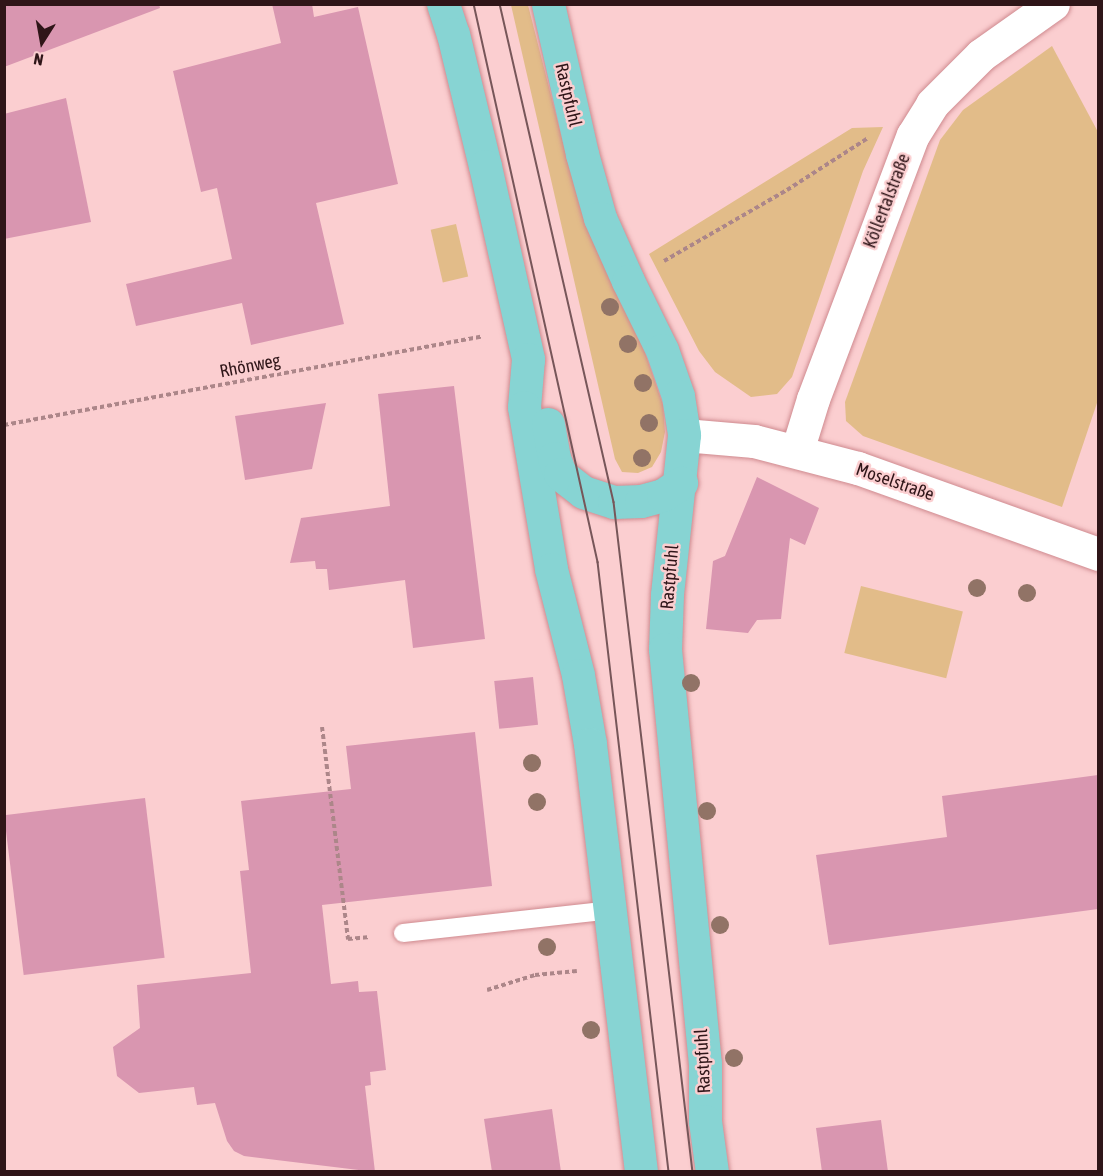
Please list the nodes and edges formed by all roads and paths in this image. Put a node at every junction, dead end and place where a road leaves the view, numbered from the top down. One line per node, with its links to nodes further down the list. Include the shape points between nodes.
1 (443, 4): 7 (main road, via 485,166)
2 (548, 4): 9 (main road, Rastpfuhl, via 600,218 662,350 678,396)
3 (1053, 4): 4 (street, Köllertalstraße, via 981,55 932,104)
4 (913, 135): 5 (path, via 865,138 787,190); 10 (street, Köllertalstraße)
5 (655, 266)
6 (492, 334): 8 (path, Rhönweg)
7 (528, 359): 11 (main road, via 544,401 554,458 561,474 584,492 614,502 663,495); 14 (main road, via 524,407 551,569 588,732)
8 (4, 424)
9 (684, 435): 10 (street, Moselstraße, via 754,441); 11 (main road, Rastpfuhl)
10 (797, 451): 12 (street, Moselstraße, via 858,468)
11 (681, 483): 19 (main road, Rastpfuhl, via 667,595 665,649)
12 (1098, 554)
13 (322, 727): 15 (path, via 348,939)
14 (610, 910): 15 (lane); 18 (main road)
15 (403, 933)
16 (565, 972): 17 (path, via 535,975)
17 (487, 990)
18 (641, 1172)
19 (712, 1172)

